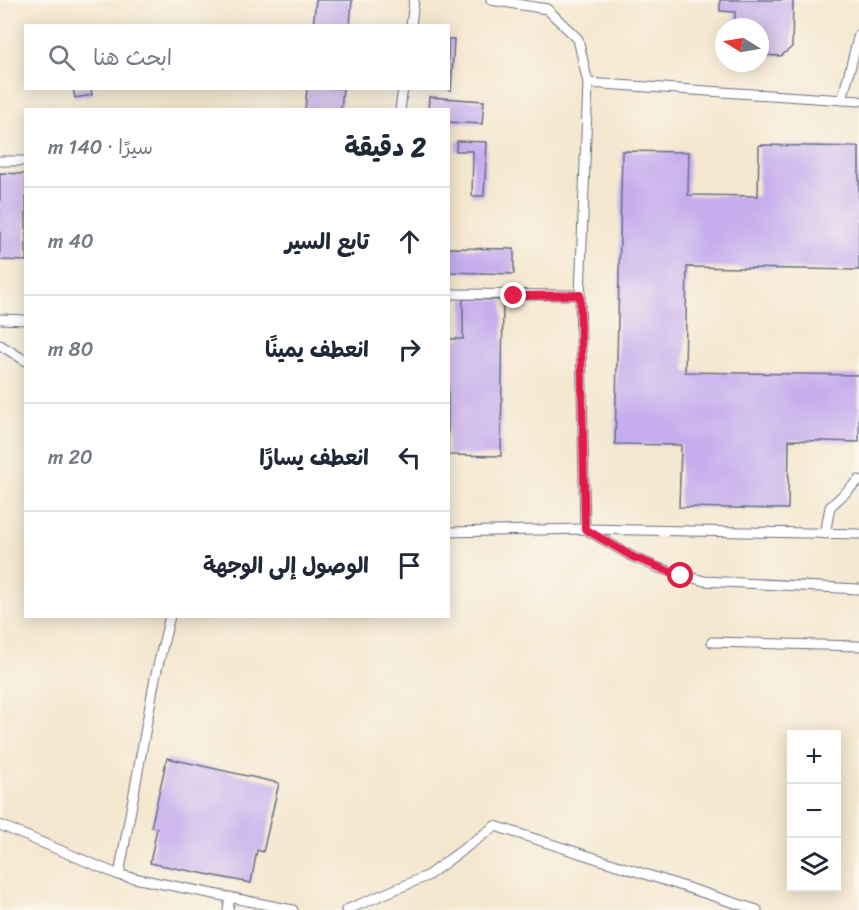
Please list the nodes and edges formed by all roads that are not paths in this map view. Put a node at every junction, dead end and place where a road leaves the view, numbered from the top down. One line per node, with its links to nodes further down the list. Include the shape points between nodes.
1 (414, 0): 3 (lane)
2 (491, 0): 6 (lane, via 547,9 578,39)
3 (411, 24)
4 (859, 34): 5 (lane)
5 (856, 56): 8 (lane)
6 (588, 83): 8 (lane); 14 (lane)
7 (403, 90): 10 (lane)
8 (842, 100): 9 (lane)
9 (859, 101)
10 (400, 108)
11 (0, 161): 12 (lane)
12 (24, 161)
13 (450, 294): 14 (lane)
14 (580, 295): 20 (lane)
15 (0, 319): 16 (lane)
16 (24, 320)
17 (0, 345): 18 (lane)
18 (24, 360)
19 (859, 480): 22 (lane, via 830,507)
20 (585, 529): 21 (lane); 22 (lane); 24 (lane, via 633,557 704,581)
21 (450, 531)
22 (825, 534): 23 (lane)
23 (859, 534)
24 (859, 589)
25 (170, 618): 29 (lane)
26 (712, 642): 27 (lane)
27 (859, 646)
28 (0, 825): 29 (lane)
29 (119, 875): 30 (lane)
30 (230, 897): 31 (lane); 32 (lane)
31 (228, 910)
32 (293, 910)
33 (346, 910): 34 (lane, via 427,876 495,826)
34 (757, 910)

